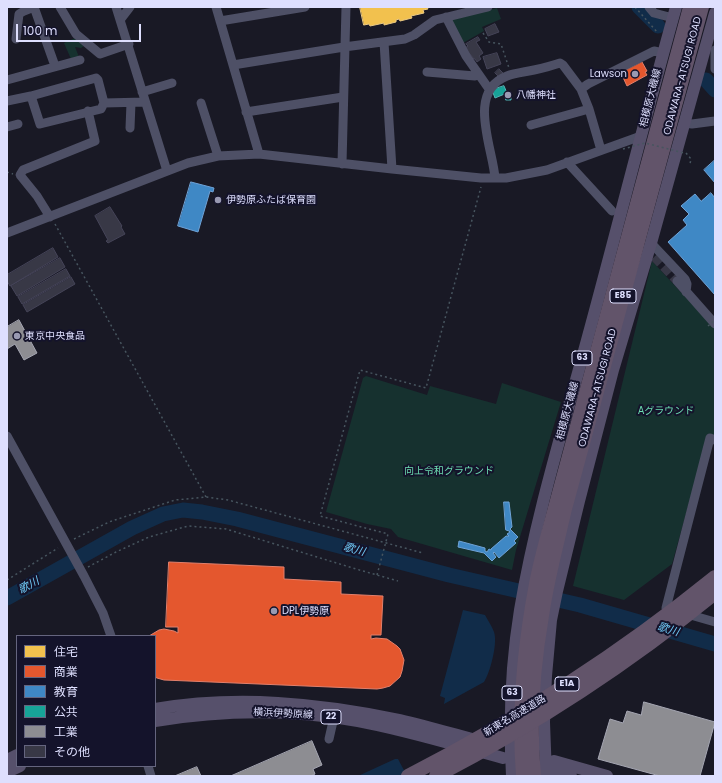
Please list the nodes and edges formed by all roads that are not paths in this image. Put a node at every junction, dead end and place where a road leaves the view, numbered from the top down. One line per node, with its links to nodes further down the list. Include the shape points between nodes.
1 (34, 7): 17 (street, via 19,14); 25 (street)
2 (60, 7): 19 (street, via 76,34 100,54)
3 (116, 7): 15 (street)
4 (130, 7): 15 (street)
5 (216, 7): 16 (street)
6 (305, 7): 16 (street)
7 (346, 7): 20 (street)
8 (488, 7): 14 (street)
9 (649, 7): 12 (street, via 654,13)
10 (690, 7): 69 (highway, ODAWARA-ATSUGI ROAD / E85, via 558,496)
11 (702, 7): 69 (highway, ODAWARA-ATSUGI ROAD / E85)
12 (675, 13): 21 (main road, 相模原大磯線 / 63)
13 (715, 13): 46 (main road, 相模原大磯線 / 63)
14 (446, 17): 18 (street, via 435,20 405,39); 28 (street)
15 (120, 20): 19 (street)
16 (220, 21): 24 (street)
17 (16, 39)
18 (384, 42): 20 (street); 56 (street)
19 (128, 44): 33 (street)
20 (344, 47): 24 (street); 35 (street)
21 (664, 47): 32 (street); 50 (main road, 相模原大磯線 / 63)
22 (715, 50): 26 (street)
23 (80, 60): 25 (street)
24 (233, 65): 43 (street)
25 (55, 66): 29 (street)
26 (715, 69)
27 (428, 72): 28 (street, via 475,76)
28 (478, 74): 31 (street)
29 (7, 80)
30 (172, 83): 33 (street)
31 (489, 89): 32 (street, via 506,76 536,73 560,63); 58 (street, via 484,107 485,125)
32 (581, 89): 41 (street)
33 (142, 92): 37 (street)
34 (31, 96): 36 (street); 38 (street, via 96,78); 42 (street, via 40,124)
35 (343, 97): 43 (street); 55 (street)
36 (7, 101)
37 (145, 102): 39 (street); 57 (street)
38 (104, 103): 39 (street); 42 (street, via 101,109)
39 (131, 103): 49 (street)
40 (205, 108): 53 (street)
41 (589, 109): 45 (street); 51 (street)
42 (88, 112): 60 (street, via 95,141 23,170 20,175)
43 (246, 112): 52 (street)
44 (715, 121): 46 (street)
45 (532, 122)
46 (685, 123): 62 (main road, 相模原大磯線 / 63)
47 (18, 124): 48 (street)
48 (7, 127)
49 (130, 128)
50 (641, 136): 51 (street); 69 (main road, 相模原大磯線 / 63, via 544,497)
51 (601, 150): 54 (street)
52 (259, 154): 53 (street); 55 (street)
53 (218, 156): 57 (street)
54 (567, 162): 58 (street, via 547,170); 59 (street)
55 (342, 164): 56 (street)
56 (392, 170): 58 (street)
57 (167, 171): 60 (street)
58 (495, 178)
59 (612, 211)
60 (50, 217): 61 (street)
61 (7, 233)
62 (651, 244): 64 (street, via 685,279); 69 (main road, 相模原大磯線 / 63, via 613,370 579,501)
63 (677, 281): 64 (street)
64 (686, 292): 65 (street)
65 (711, 325)
66 (7, 436): 73 (street, via 81,570)
67 (715, 440): 72 (street, via 710,438 666,608)
68 (715, 577): 83 (highway, 新東名高速道路 / E1A, bridge, via 636,637 576,678 448,756)
69 (542, 585): 71 (highway, ODAWARA-ATSUGI ROAD / E85); 71 (main road, 相模原大磯線 / 63)
70 (715, 593): 84 (highway, 新東名高速道路 / E1A, bridge, via 584,689)
71 (536, 615): 81 (main road, 相模原大磯線 / 63, via 544,722); 85 (main road, 相模原大磯線 / 63, via 512,681); 86 (highway, ODAWARA-ATSUGI ROAD / E85, via 524,668 521,719); 87 (highway, ODAWARA-ATSUGI ROAD / E85, via 532,714)
72 (715, 622)
73 (111, 635)
74 (156, 709): 75 (main road, 横浜伊勢原線 / 22, via 222,702 312,705 400,720 503,753)
75 (334, 717): 76 (main road, 横浜伊勢原線 / 22, via 237,712); 77 (street)
76 (156, 721)
77 (329, 739)
78 (16, 756): 79 (main road)
79 (7, 760)
80 (18, 767): 82 (main road)
81 (551, 770): 88 (main road); 89 (main road)
82 (7, 772)
83 (408, 776)
84 (436, 776)
85 (512, 776)
86 (522, 776)
87 (534, 776)
88 (571, 776)
89 (607, 776)

